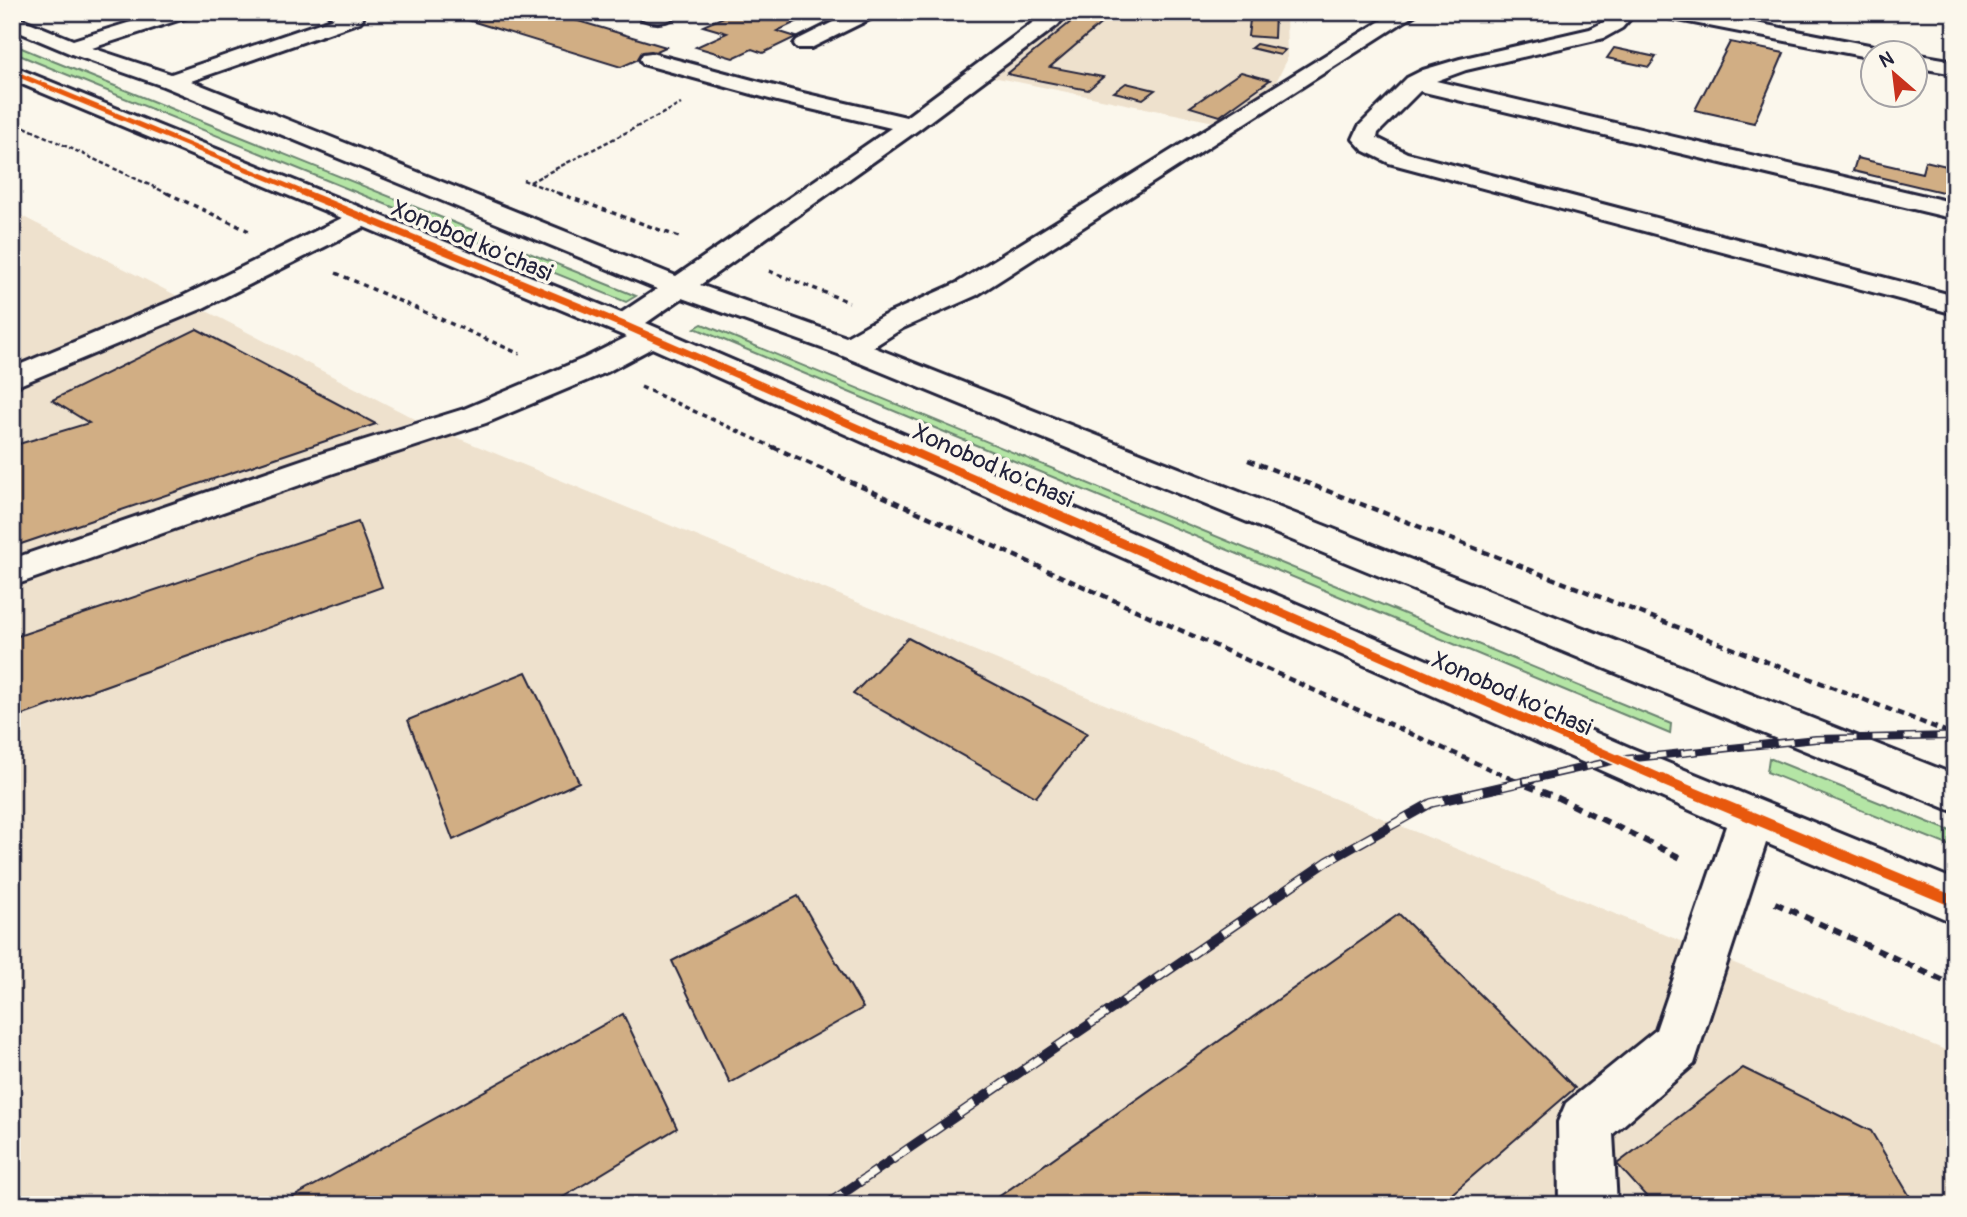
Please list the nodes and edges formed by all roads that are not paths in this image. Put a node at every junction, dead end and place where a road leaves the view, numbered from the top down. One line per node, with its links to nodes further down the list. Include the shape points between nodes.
1 (184, 12): 13 (street)
2 (337, 12): 19 (street, via 353,18)
3 (643, 12): 4 (street, via 659,17)
4 (670, 12)
5 (869, 12): 12 (street)
6 (1058, 12): 21 (street)
7 (1409, 12): 27 (street, via 967,289 893,322)
8 (1626, 12): 20 (street, via 1597,34 1460,65)
9 (1668, 12): 10 (street)
10 (1757, 20): 14 (street)
11 (12, 21): 13 (street, Xonobod ko'chasi)
12 (804, 44)
13 (72, 47): 19 (street, Xonobod ko'chasi)
14 (1858, 48)
15 (652, 60): 21 (street)
16 (1928, 63): 17 (street)
17 (1955, 68)
18 (12, 72): 23 (street, Xonobod ko'chasi)
19 (171, 81): 24 (street, Xonobod ko'chasi)
20 (1415, 83): 22 (street); 25 (street, via 1367,131 1365,139 1371,145 1398,158)
21 (910, 125): 24 (street)
22 (1955, 211)
23 (364, 217): 26 (street, Xonobod ko'chasi); 28 (street, via 191,303)
24 (678, 287): 26 (street); 27 (street, Xonobod ko'chasi)
25 (1955, 305)
26 (638, 331): 29 (street, via 596,365 475,416); 31 (street, Xonobod ko'chasi, via 1603,755)
27 (849, 348): 30 (street, Xonobod ko'chasi)
28 (12, 379)
29 (12, 573)
30 (1955, 794)
31 (1752, 816): 32 (street, Xonobod ko'chasi); 33 (street, via 1676,1046 1586,1122)
32 (1955, 902)
33 (1588, 1205)

